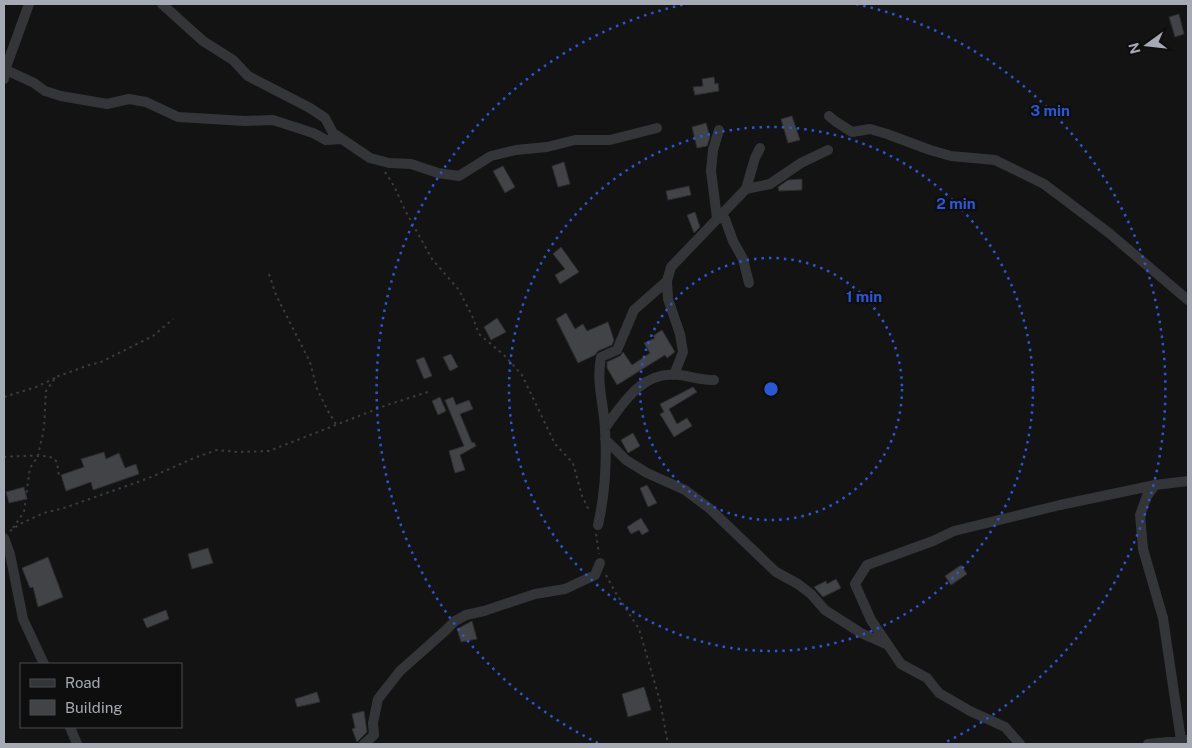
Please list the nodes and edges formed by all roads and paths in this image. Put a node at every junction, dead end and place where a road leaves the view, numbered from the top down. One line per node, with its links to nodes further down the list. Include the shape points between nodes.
1 (29, 4): 3 (street)
2 (162, 4): 7 (street, via 203,41 233,60 248,76 325,118 333,133)
3 (4, 73): 7 (street, via 61,96 107,104 129,99 146,102 178,117 273,120 326,140)
4 (830, 116): 16 (street, via 852,132 870,129 951,156 995,160 1044,184 1109,233)
5 (657, 128): 10 (street, via 610,140 575,140 516,150 492,156 459,176 411,164)
6 (719, 130): 12 (street, via 711,171)
7 (342, 139): 10 (street, via 370,158)
8 (760, 148): 11 (street)
9 (828, 150): 11 (street, via 770,184)
10 (382, 161): 31 (path, via 383,169 432,259 458,290 479,334 522,375 555,444 573,463 582,496)
11 (746, 189): 12 (street)
12 (717, 218): 14 (street, via 671,267); 15 (street, via 725,219 743,259)
13 (268, 274): 23 (path, via 310,362 317,389)
14 (667, 281): 18 (street, via 668,299 683,352); 24 (street, via 634,310 617,350 601,357 599,391)
15 (749, 283)
16 (1188, 300)
17 (174, 319): 19 (path, via 153,336 101,362)
18 (674, 375): 20 (street); 24 (street, via 651,378 635,389)
19 (56, 377): 22 (path); 26 (path, via 46,390 44,428)
20 (714, 380)
21 (428, 392): 23 (path)
22 (4, 397)
23 (337, 426): 32 (path, via 269,451 217,450 149,478 44,513)
24 (605, 428): 25 (street)
25 (605, 439): 31 (street, via 604,498); 35 (street, via 626,460 685,490 710,508 776,572 811,594 825,610 861,633)
26 (38, 456): 27 (path); 28 (path, via 50,457 57,462); 32 (path, via 30,468 24,512)
27 (4, 458)
28 (59, 477)
29 (1188, 481): 30 (street)
30 (1156, 485): 35 (street, via 969,527 867,565 855,584 871,620); 38 (street, via 1146,496 1140,515 1143,548 1163,618)
31 (598, 526): 34 (path)
32 (12, 530): 33 (path)
33 (4, 536): 36 (street, via 23,619)
34 (600, 563): 40 (street, via 595,575 565,589 536,594 455,620 400,671 378,699 374,735); 41 (path, via 639,629 660,702)
35 (888, 645): 42 (street, via 901,664 927,678 939,694 1005,727)
36 (44, 663)
37 (70, 728): 39 (street)
38 (1185, 740): 43 (street)
39 (77, 744)
40 (364, 744)
41 (668, 744)
42 (1020, 744)
43 (1148, 744)

